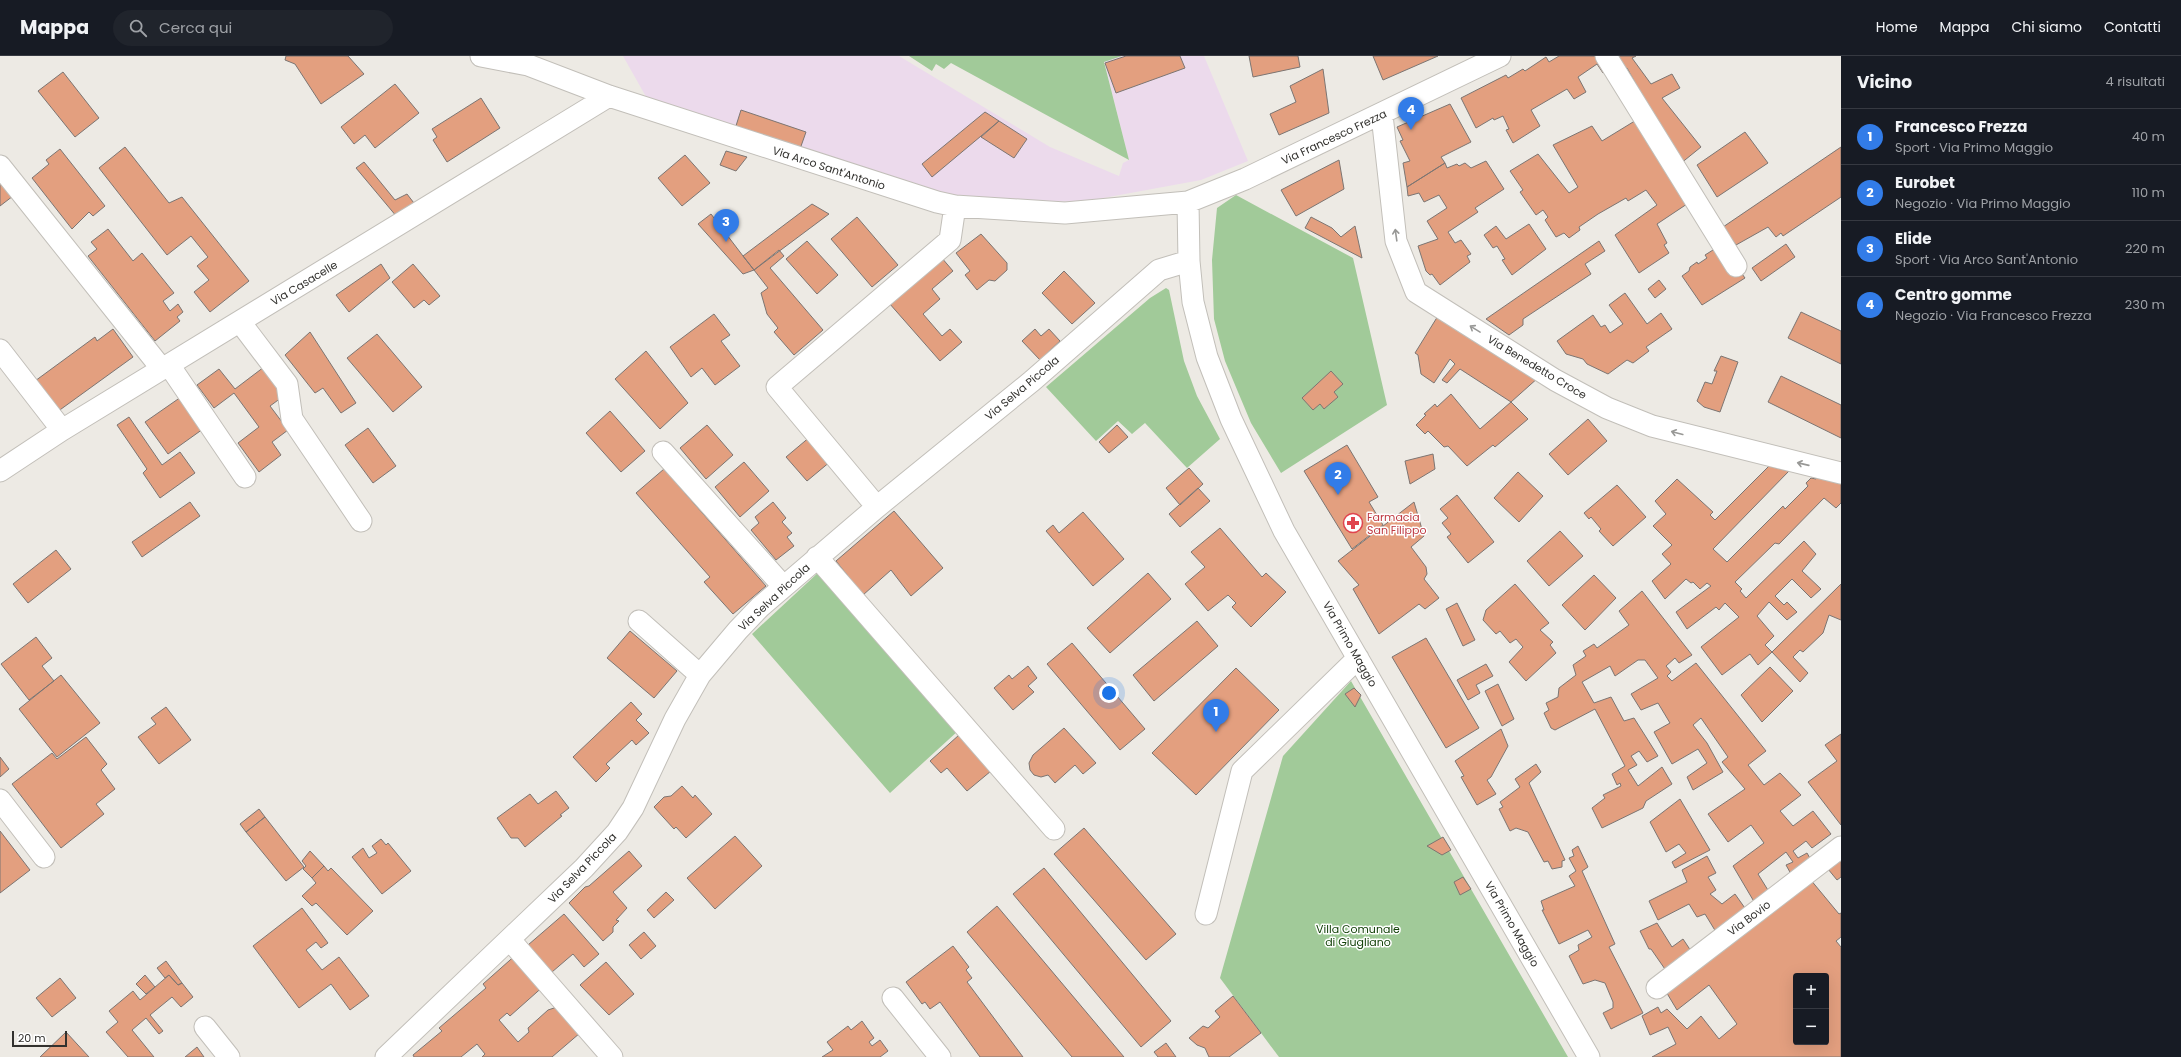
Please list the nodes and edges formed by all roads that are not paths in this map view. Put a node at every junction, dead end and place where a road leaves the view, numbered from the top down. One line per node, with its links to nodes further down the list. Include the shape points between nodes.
1 (481, 56): 4 (street, Via Arco Sant'Antonio)
2 (1500, 56): 6 (street, Via Francesco Frezza)
3 (1606, 56): 11 (street)
4 (529, 61): 5 (street, Via Arco Sant'Antonio)
5 (609, 96): 9 (street, Via Arco Sant'Antonio); 12 (street, Via Casacelle)
6 (1382, 115): 8 (street, Via Francesco Frezza, via 1245,179); 18 (street, Via Benedetto Croce, one-way to 6, via 1652,426 1607,408 1555,380 1416,292 1396,242)
7 (0, 166): 14 (street)
8 (1188, 202): 9 (street, Via Arco Sant'Antonio, via 1065,213); 10 (street, Via Primo Maggio)
9 (955, 206): 20 (street, via 950,240 777,387)
10 (1189, 261): 20 (street, Via Selva Piccola, via 1159,270 1032,381); 25 (street, Via Primo Maggio, via 1193,302 1207,357 1231,419 1284,531)
11 (1736, 266)
12 (240, 322): 14 (street, Via Casacelle); 21 (street, via 287,384 292,419)
13 (0, 350): 15 (street)
14 (166, 367): 15 (street, Via Casacelle); 19 (street)
15 (62, 430): 17 (street, Via Casacelle)
16 (663, 452): 23 (street)
17 (0, 471)
18 (1841, 473)
19 (245, 476)
20 (877, 507): 22 (street, Via Selva Piccola)
21 (361, 521)
22 (817, 557): 23 (street, Via Selva Piccola); 28 (street)
23 (783, 586): 26 (street, Via Selva Piccola, via 738,630)
24 (639, 621): 26 (street)
25 (1358, 658): 31 (street, via 1242,771); 40 (street, Via Primo Maggio)
26 (700, 675): 32 (street, Via Selva Piccola, via 675,719 633,808 617,832)
27 (0, 800): 30 (street)
28 (1054, 829)
29 (1841, 847): 33 (street, Via Bovio)
30 (44, 856)
31 (1206, 914)
32 (510, 940): 36 (street, Via Selva Piccola); 38 (street)
33 (1657, 988)
34 (893, 998): 39 (street)
35 (205, 1027): 37 (street)
36 (394, 1054)
37 (229, 1057)
38 (612, 1057)
39 (940, 1057)
40 (1589, 1057)

